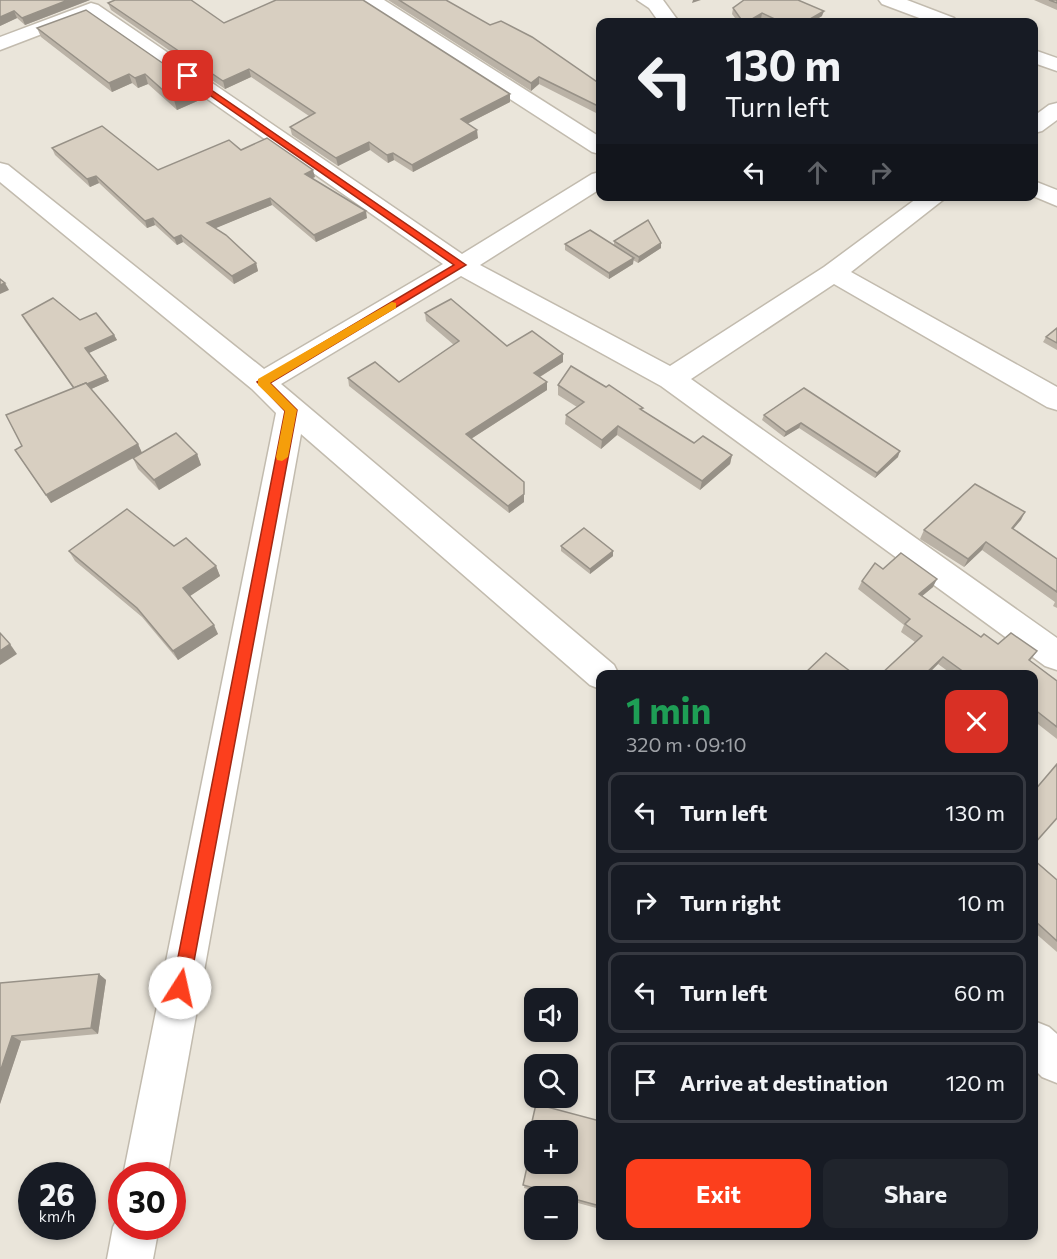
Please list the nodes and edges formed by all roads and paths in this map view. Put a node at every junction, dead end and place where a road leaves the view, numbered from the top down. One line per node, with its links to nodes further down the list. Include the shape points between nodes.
1 (370, 0): 12 (street)
2 (647, 0): 5 (street, via 656,4)
3 (102, 5): 7 (street); 18 (street)
4 (900, 6): 6 (street)
5 (666, 18)
6 (935, 18)
7 (0, 44)
8 (1038, 58): 9 (street)
9 (1057, 65)
10 (1057, 110): 11 (street)
11 (1038, 123)
12 (596, 144)
13 (0, 170): 21 (street)
14 (596, 181): 18 (street)
15 (1038, 190): 16 (street)
16 (1057, 199)
17 (929, 201): 19 (street)
18 (461, 265): 20 (street); 21 (street)
19 (833, 273): 20 (street); 22 (street)
20 (671, 379): 24 (street)
21 (262, 382): 23 (street)
22 (1057, 400)
23 (291, 410): 25 (street); 28 (street)
24 (1057, 656)
25 (596, 670)
26 (1038, 1045): 27 (street)
27 (1057, 1062)
28 (148, 1162)
29 (134, 1240): 30 (street)
30 (130, 1259)

